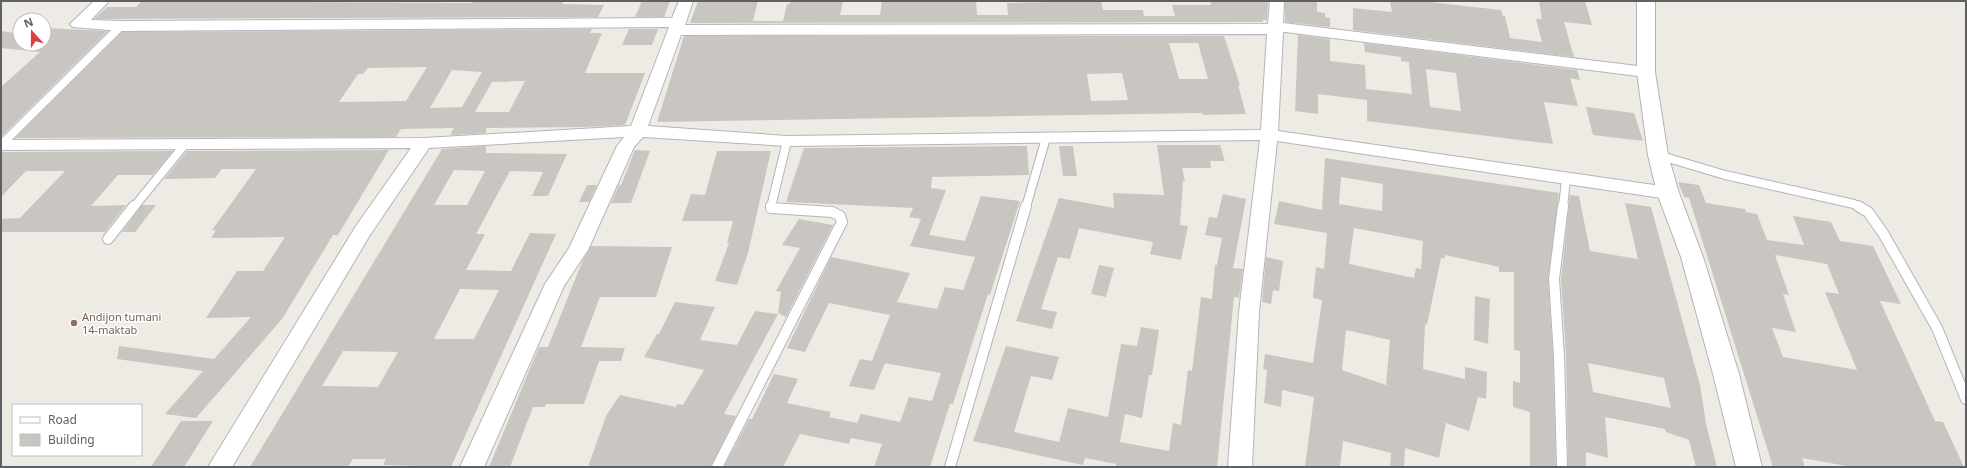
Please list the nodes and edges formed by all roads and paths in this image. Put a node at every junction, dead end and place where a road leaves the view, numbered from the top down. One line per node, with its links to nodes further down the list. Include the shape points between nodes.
1 (102, 1): 5 (street, via 78,24)
2 (686, 1): 6 (street)
3 (1277, 1): 7 (street)
4 (1646, 1): 8 (street)
5 (121, 26): 6 (street); 15 (lane)
6 (677, 26): 7 (street); 9 (street)
7 (1275, 29): 8 (street, via 1285,27); 10 (street)
8 (1646, 72): 16 (street)
9 (638, 132): 12 (street); 13 (street); 22 (street, via 626,146 578,250 555,284)
10 (1269, 135): 11 (street); 17 (street); 25 (street, via 1249,312)
11 (1046, 138): 12 (street); 24 (lane)
12 (787, 141): 23 (lane, via 771,208 832,212 840,216 842,222)
13 (424, 142): 14 (street); 21 (street, via 363,231)
14 (186, 143): 15 (street); 19 (lane)
15 (1, 145)
16 (1658, 155): 18 (street); 20 (lane, via 1732,177 1854,204 1868,212 1883,233 1937,328)
17 (1566, 180): 18 (street); 26 (lane, via 1554,280)
18 (1668, 194): 27 (street, via 1694,264 1726,374)
19 (108, 239)
20 (1966, 399)
21 (220, 467)
22 (472, 467)
23 (717, 467)
24 (950, 467)
25 (1240, 467)
26 (1562, 467)
27 (1749, 467)

